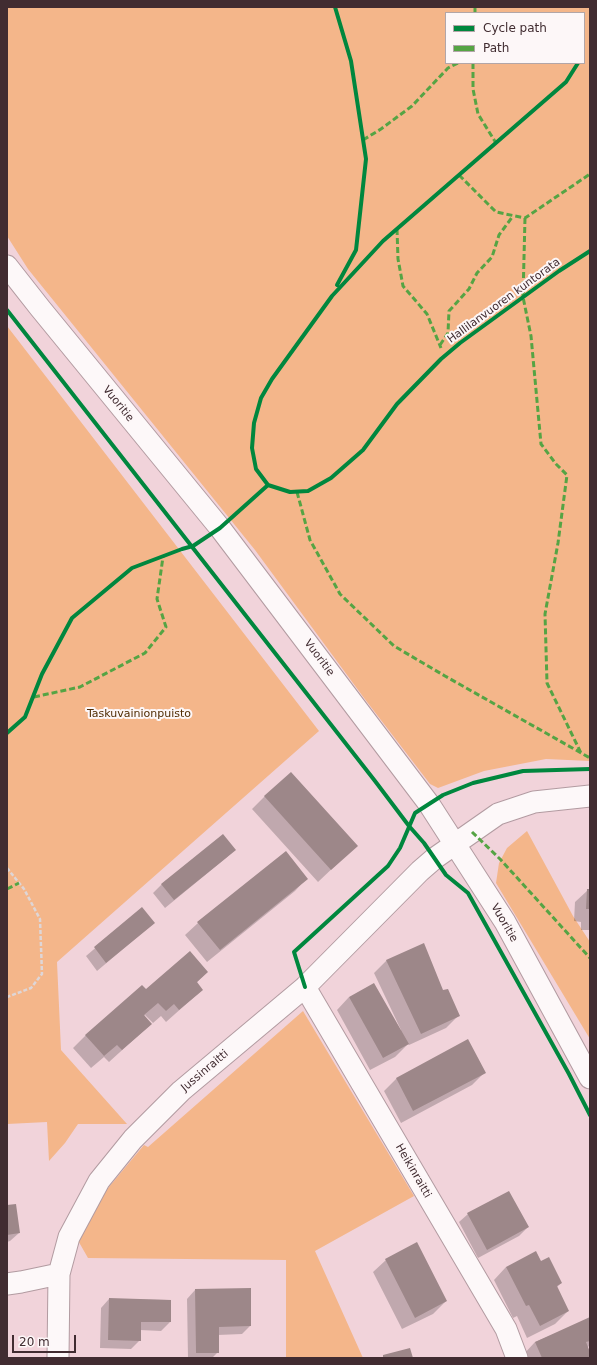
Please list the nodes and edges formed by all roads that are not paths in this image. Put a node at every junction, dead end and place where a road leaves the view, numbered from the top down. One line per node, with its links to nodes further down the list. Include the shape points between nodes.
1 (7, 266): 3 (street, Vuoritie, via 220,528 429,804)
2 (590, 796): 3 (street, Jussinraitti, via 534,802 498,814)
3 (456, 844): 4 (street, Jussinraitti, via 420,871); 5 (street, Vuoritie, via 505,922)
4 (305, 987): 6 (street, Jussinraitti, via 181,1091 133,1139 99,1181 69,1237); 9 (street, Heikinraitti, via 506,1329)
5 (590, 1078)
6 (59, 1274): 7 (street); 8 (street, Jussinraitti)
7 (7, 1284)
8 (58, 1358)
9 (517, 1358)

